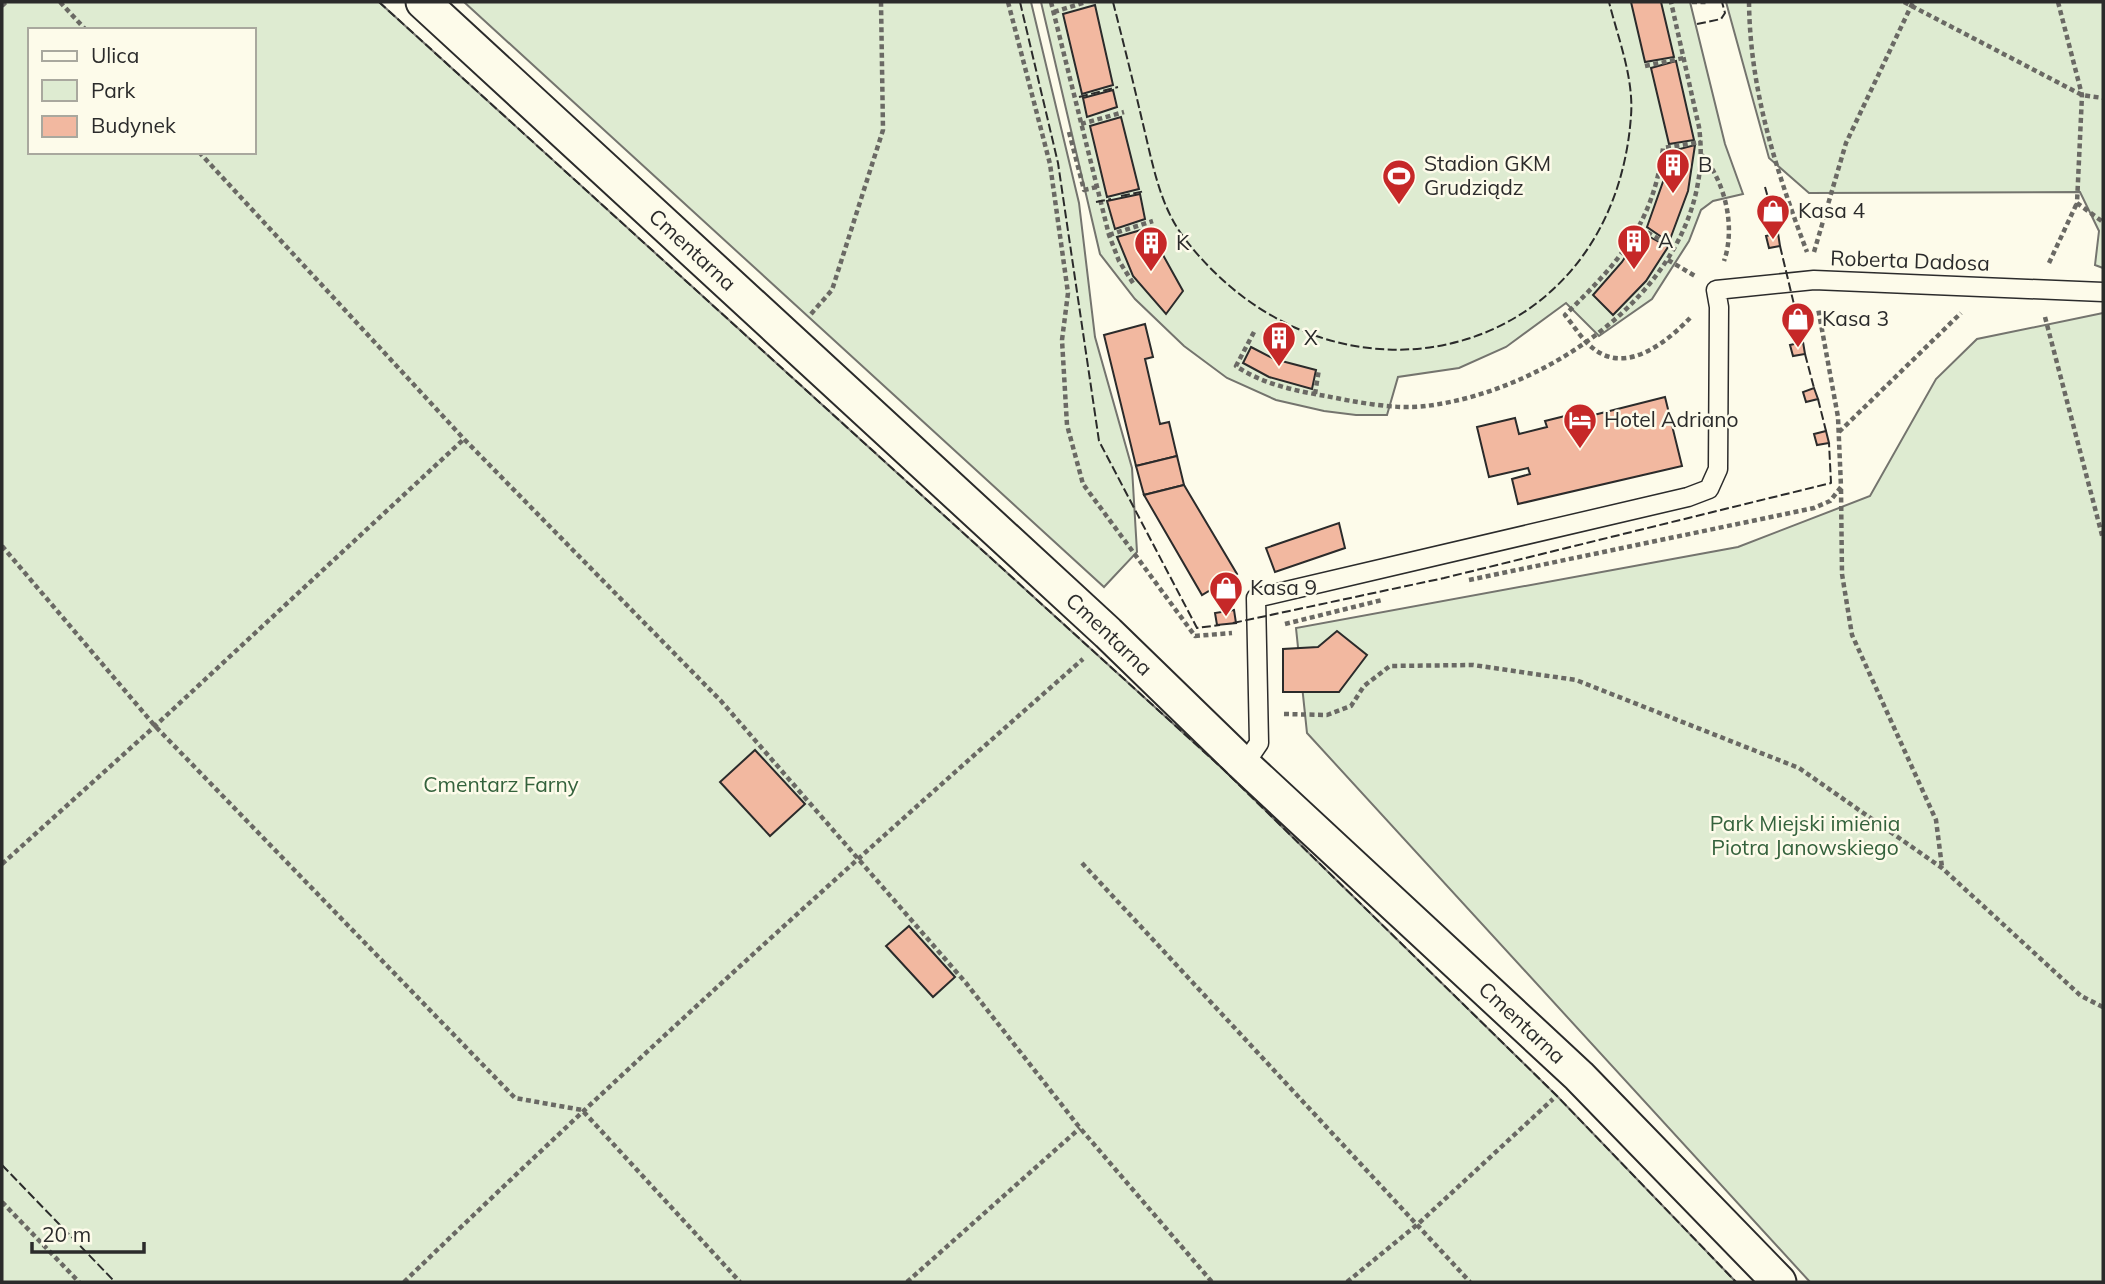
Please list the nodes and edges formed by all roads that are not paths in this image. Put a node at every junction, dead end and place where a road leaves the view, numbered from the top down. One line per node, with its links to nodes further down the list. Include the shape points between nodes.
1 (423, 2): 3 (street, Cmentarna, via 790,337)
2 (2103, 292): 3 (lane, Roberta Dadosa, via 1814,280 1716,290 1718,469 1709,489 1256,598 1259,743)
3 (1244, 765): 4 (street, Cmentarna, via 1579,1076)
4 (1779, 1282)

